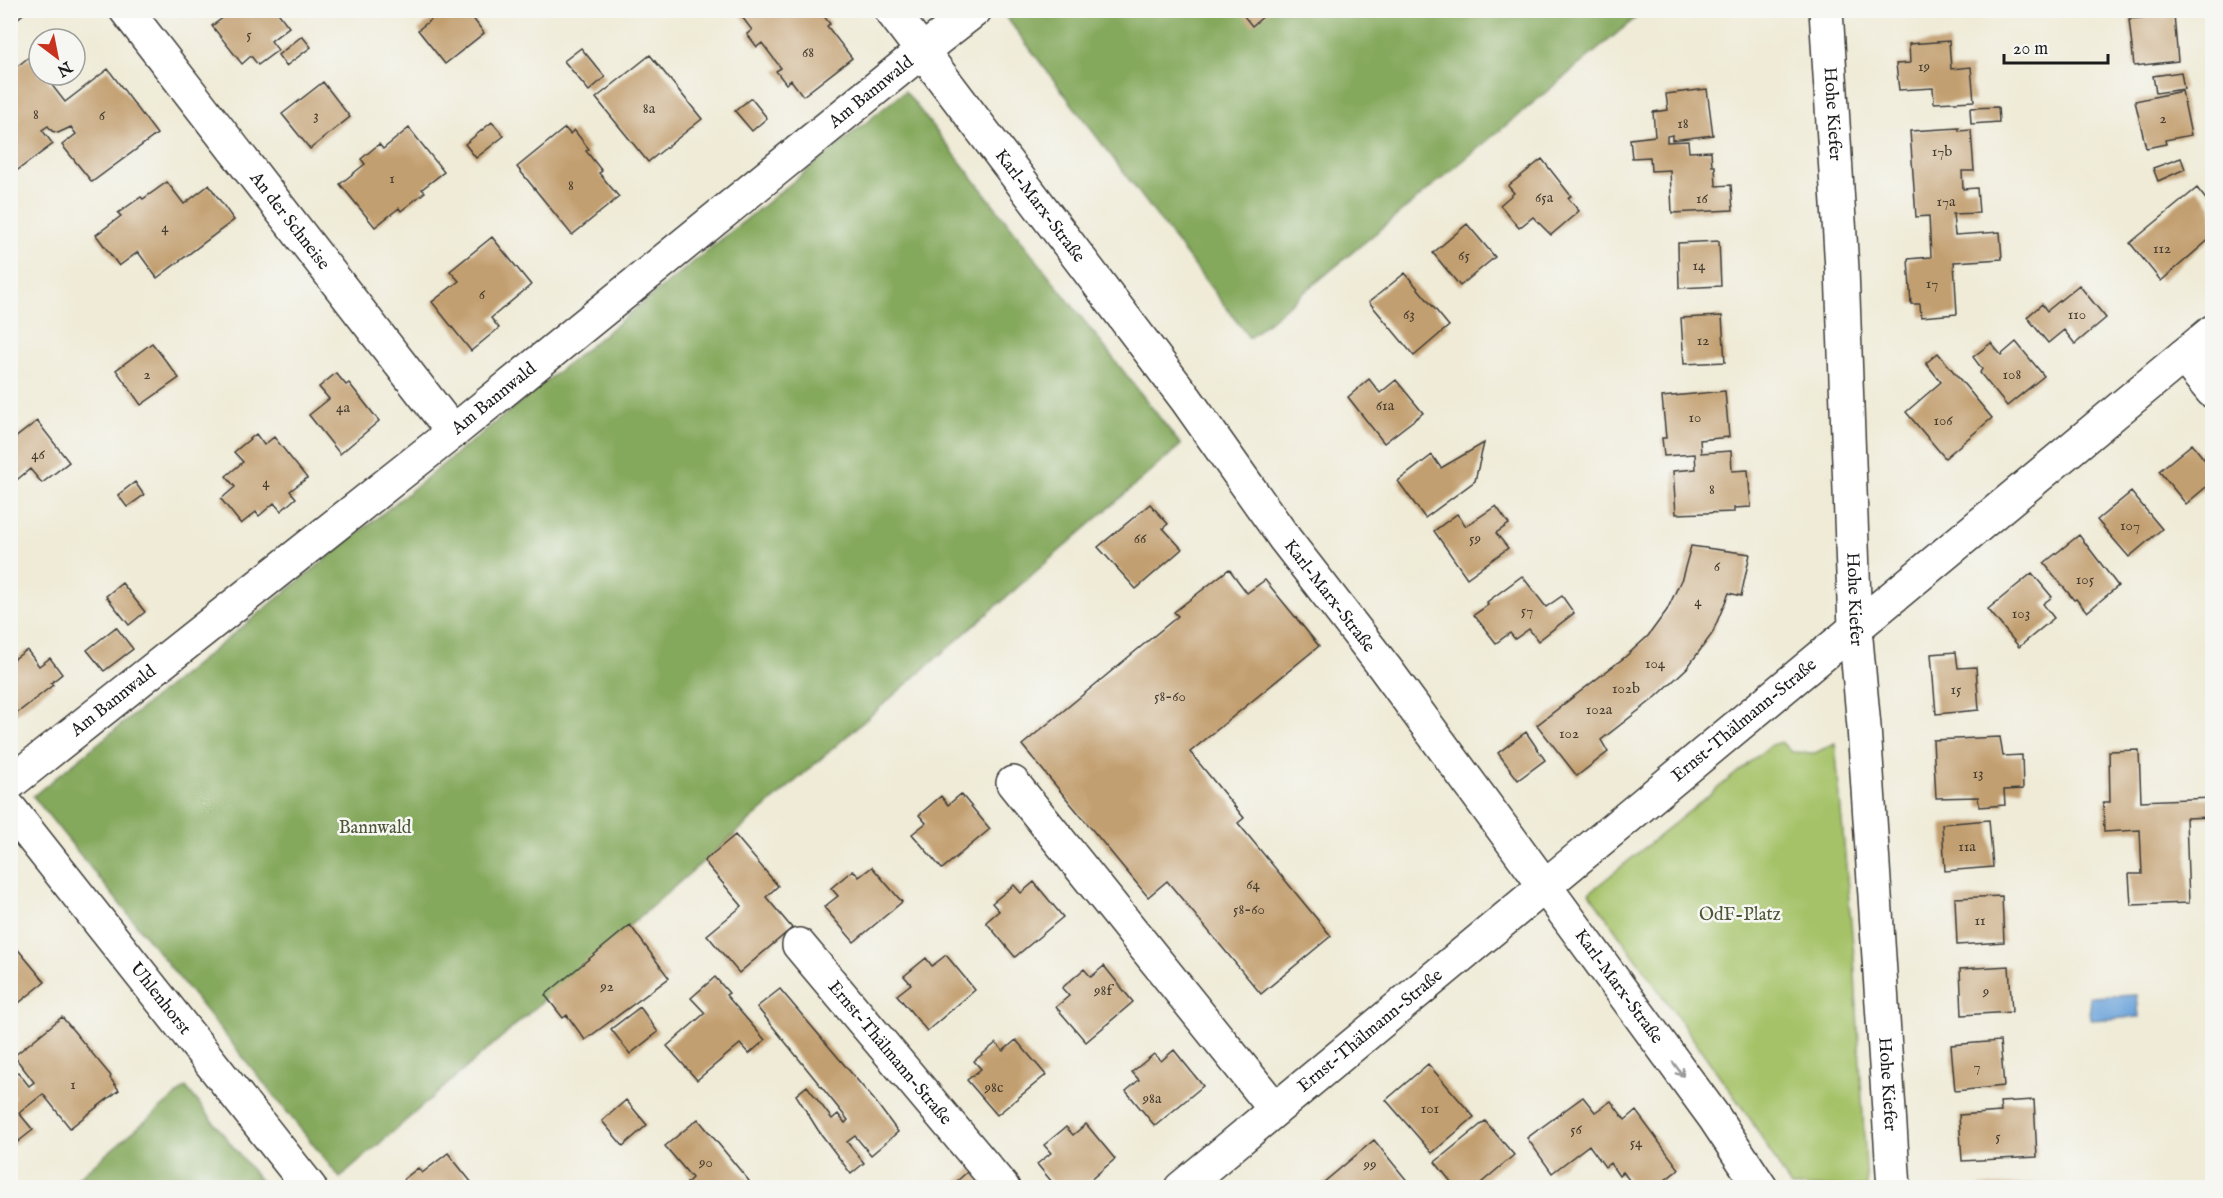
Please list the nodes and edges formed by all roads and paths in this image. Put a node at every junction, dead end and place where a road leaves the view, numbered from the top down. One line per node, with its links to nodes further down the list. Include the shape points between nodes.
1 (126, 10): 9 (street, An der Schneise)
2 (891, 10): 5 (street, Karl-Marx-Straße)
3 (975, 10): 5 (street, Am Bannwald)
4 (1826, 10): 10 (street, Hohe Kiefer, via 1842,269)
5 (922, 51): 9 (street, Am Bannwald); 14 (street, Karl-Marx-Straße, via 1186,399 1285,539)
6 (2212, 332): 7 (street, Ernst-Thälmann-Straße)
7 (2183, 356): 8 (street); 10 (street, Ernst-Thälmann-Straße)
8 (2212, 391)
9 (453, 432): 11 (street, Am Bannwald)
10 (1855, 628): 14 (street, Ernst-Thälmann-Straße); 21 (street, Hohe Kiefer)
11 (10, 783)
12 (1013, 783): 16 (street)
13 (10, 809): 17 (street, Uhlenhorst)
14 (1544, 886): 16 (street, Ernst-Thälmann-Straße); 20 (street, Karl-Marx-Straße, one-way to 20)
15 (799, 945): 18 (street, Ernst-Thälmann-Straße)
16 (1275, 1109): 19 (street, Ernst-Thälmann-Straße)
17 (310, 1188)
18 (1003, 1188)
19 (1180, 1188)
20 (1761, 1188)
21 (1894, 1188)

